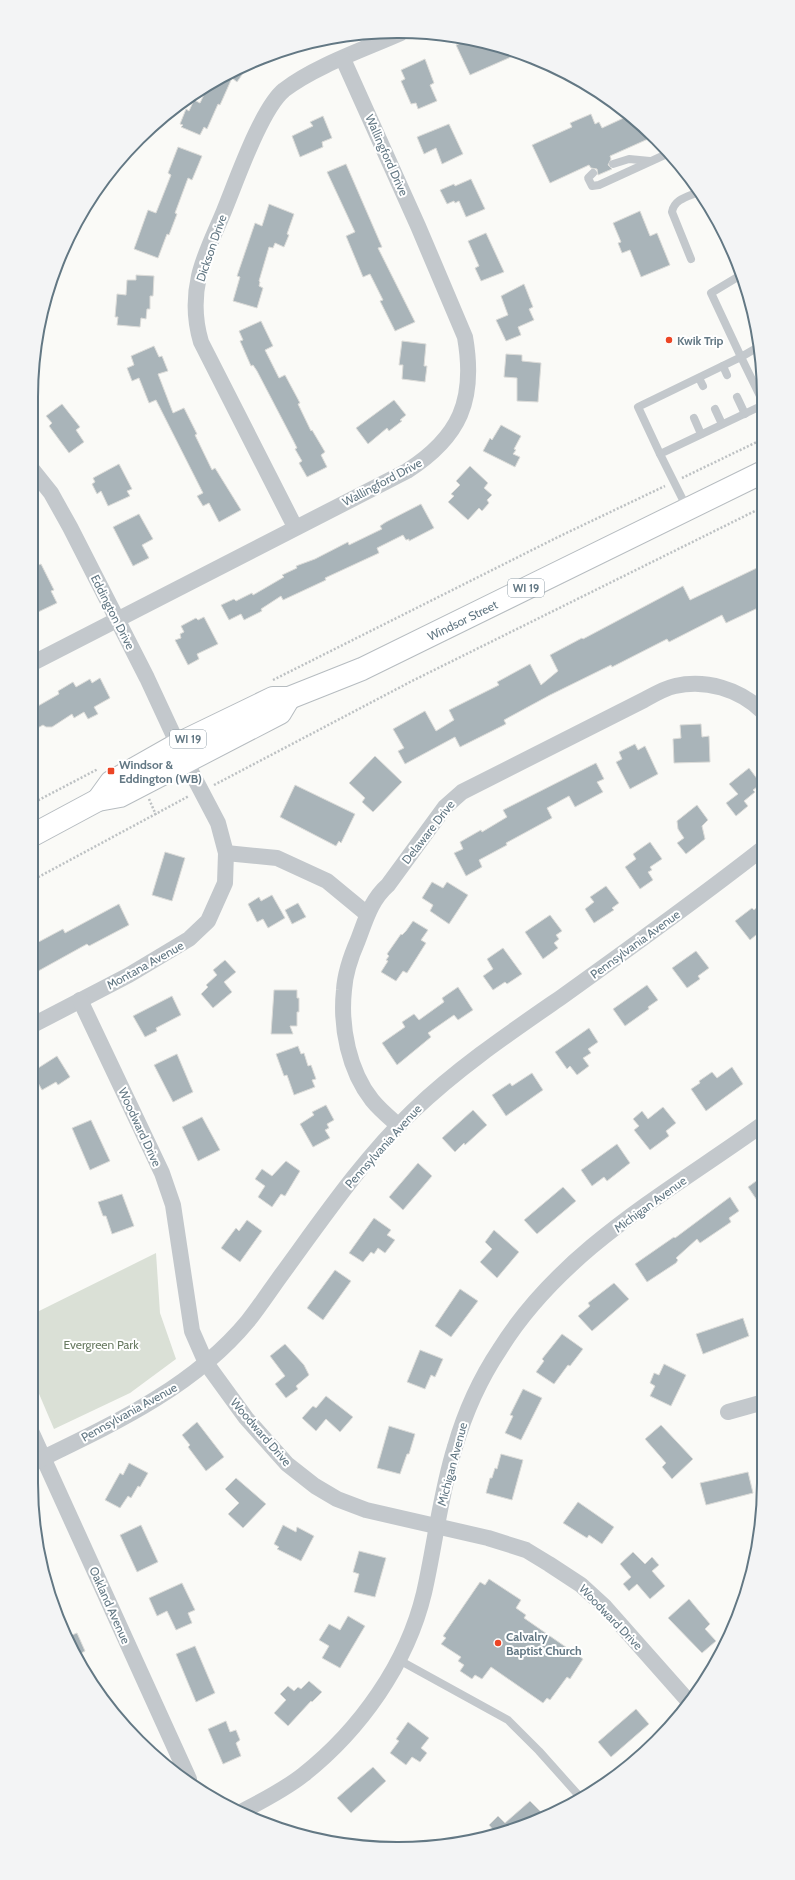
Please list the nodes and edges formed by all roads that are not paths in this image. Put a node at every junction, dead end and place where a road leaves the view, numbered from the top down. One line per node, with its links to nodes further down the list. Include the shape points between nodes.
1 (389, 38): 2 (street, Dickson Drive)
2 (343, 59): 30 (street, Dickson Drive, via 296,82 283,91 272,105 244,162 210,244 199,276 197,293 197,328 206,354); 30 (street, Wallingford Drive, via 465,337 468,379 463,408 453,428 443,443 425,459 407,471)
3 (664, 155): 4 (lane)
4 (651, 161): 5 (lane, via 629,159); 6 (lane, via 592,186 588,178)
5 (613, 164)
6 (593, 173)
7 (693, 194): 8 (lane, via 679,201 673,206 672,212)
8 (691, 259)
9 (737, 278): 11 (lane, via 711,293)
10 (754, 350): 11 (lane)
11 (741, 357): 12 (lane); 17 (lane)
12 (723, 366): 13 (lane); 14 (lane)
13 (727, 375)
14 (699, 378): 15 (lane); 16 (lane)
15 (703, 386)
16 (679, 387): 18 (lane); 26 (lane, via 638,407)
17 (757, 389)
18 (683, 396)
19 (737, 397): 22 (lane)
20 (757, 408): 22 (lane)
21 (715, 409): 24 (lane)
22 (745, 414): 24 (lane)
23 (694, 418): 25 (lane)
24 (722, 424): 25 (lane)
25 (701, 434): 26 (lane)
26 (660, 454): 29 (lane)
27 (757, 475): 29 (main road, Windsor Street / WI 19)
28 (38, 477): 31 (street, Eddington Drive, via 51,494)
29 (688, 509): 34 (main road, Windsor Street / WI 19, via 362,669 289,698 273,698)
30 (295, 527): 31 (street, Wallingford Drive)
31 (117, 619): 32 (street, Wallingford Drive); 34 (street, Eddington Drive)
32 (38, 660)
33 (757, 707): 38 (street, Delaware Drive, via 746,698 727,689 711,685 674,686 453,798 388,885 377,895)
34 (182, 753): 35 (main road, Windsor Street / WI 19, via 111,782 98,800); 36 (street, Montana Avenue, via 218,823)
35 (38, 832)
36 (226, 853): 38 (street, via 277,858 327,881); 39 (street, Montana Avenue, via 225,883 208,921 172,951)
37 (757, 853): 41 (street, Pennsylvania Avenue, via 670,920 477,1057)
38 (367, 914): 41 (street, Delaware Drive, via 349,963 344,990 343,1014 347,1047 362,1085 372,1100)
39 (80, 1000): 40 (street, Montana Avenue); 43 (street, Woodward Drive, via 162,1173 173,1205 192,1331)
40 (38, 1022)
41 (399, 1126): 43 (street, Pennsylvania Avenue, via 341,1193 248,1322)
42 (757, 1128): 48 (street, Michigan Avenue, via 584,1252 526,1311 500,1347 468,1409 454,1447)
43 (206, 1363): 46 (street, Pennsylvania Avenue, via 167,1393); 48 (street, Woodward Drive, via 246,1418 287,1464 315,1486 337,1499 366,1510)
44 (757, 1404): 45 (street)
45 (728, 1412)
46 (38, 1460)
47 (38, 1463): 51 (street, Oakland Avenue)
48 (437, 1527): 49 (street, Michigan Avenue, via 423,1595); 50 (street, Woodward Drive, via 488,1538 526,1550 581,1585 605,1607)
49 (399, 1660): 52 (lane, via 508,1720); 53 (street, Michigan Avenue, via 379,1693 328,1752 303,1775)
50 (685, 1698)
51 (186, 1773)
52 (577, 1794)
53 (247, 1809)

